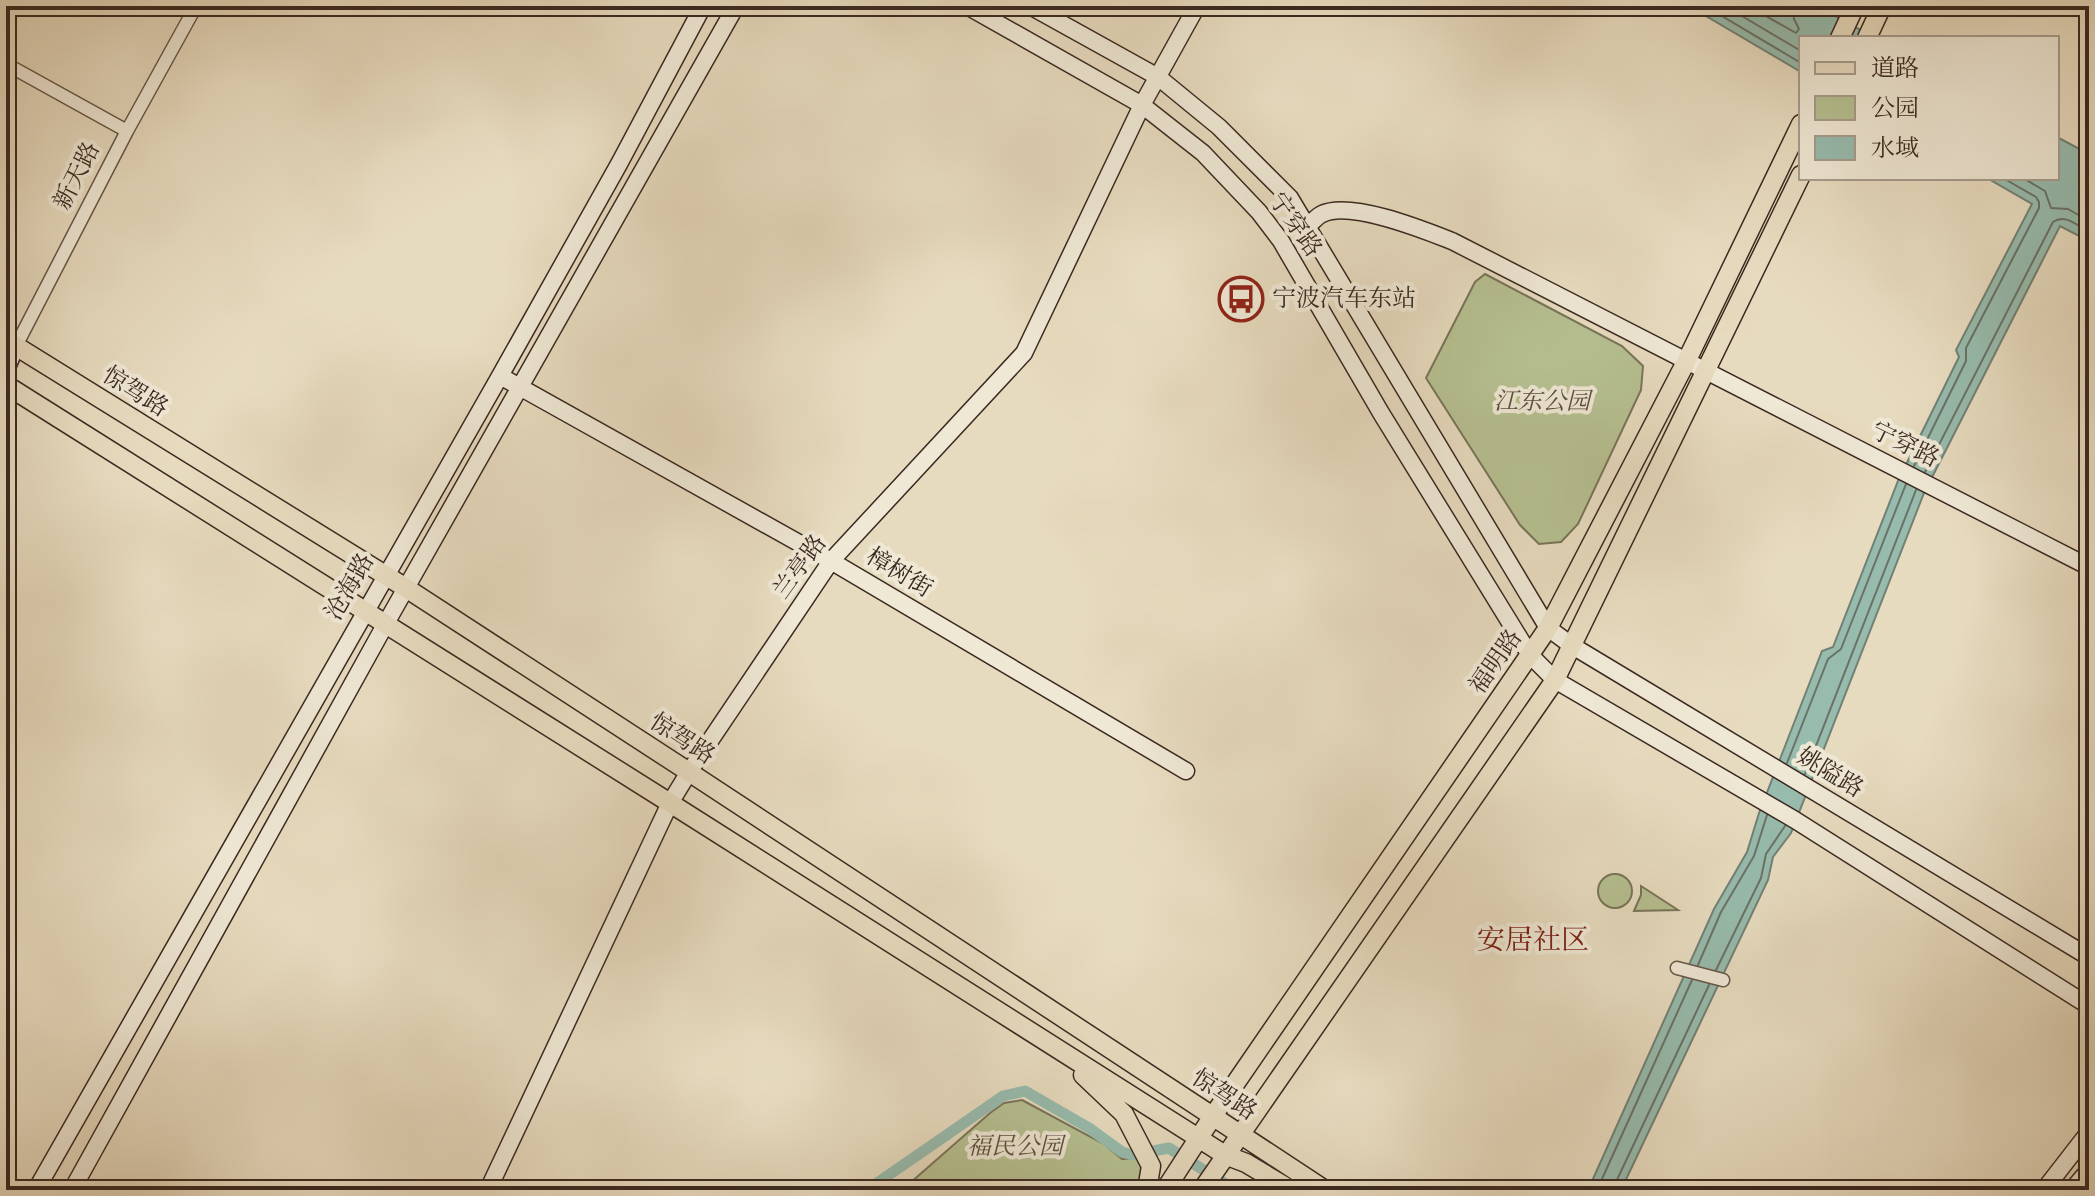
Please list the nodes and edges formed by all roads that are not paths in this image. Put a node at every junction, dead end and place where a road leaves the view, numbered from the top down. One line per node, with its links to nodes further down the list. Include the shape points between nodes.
1 (196, 6): 15 (street, 新天路)
2 (703, 6): 22 (main road, 沧海路)
3 (736, 6): 24 (main road, 沧海路)
4 (967, 6): 13 (main road, 宁穿路)
5 (1030, 6): 12 (main road, 宁穿路)
6 (1197, 6): 12 (main road, 兰亭路)
7 (1855, 6): 9 (main road)
8 (1880, 10): 10 (main road)
9 (1841, 36)
10 (1868, 36)
11 (6, 64): 15 (street)
12 (1158, 77): 13 (main road, 兰亭路); 17 (main road, 宁穿路, via 1262,169 1290,198)
13 (1142, 105): 25 (main road, 兰亭路, via 1024,353); 33 (main road, 宁穿路, via 1203,153 1281,241)
14 (1799, 128): 19 (main road, 福明路)
15 (127, 131): 18 (street, 新天路)
16 (1799, 179): 21 (main road)
17 (1307, 226): 19 (main road, 宁穿路, via 1322,213 1343,210 1407,224 1452,241); 31 (main road, 宁穿路)
18 (11, 343): 20 (main road, 新天路); 27 (main road, 惊驾路)
19 (1687, 360): 21 (main road, 宁穿路); 31 (main road, 福明路)
20 (6, 370)
21 (1706, 370): 26 (main road, 宁穿路); 32 (main road)
22 (500, 376): 24 (main road, 樟树街); 27 (main road, 沧海路)
23 (6, 385): 29 (main road, 惊驾路)
24 (521, 387): 25 (main road, 樟树街); 28 (main road, 沧海路)
25 (831, 561): 35 (main road, 樟树街); 36 (main road, 兰亭路)
26 (2089, 567)
27 (385, 575): 28 (main road, 惊驾路); 29 (main road, 沧海路)
28 (406, 588): 30 (main road, 沧海路); 36 (main road, 惊驾路)
29 (364, 611): 30 (main road, 惊驾路); 50 (main road, 沧海路)
30 (385, 625): 37 (main road, 惊驾路); 51 (main road, 沧海路)
31 (1548, 628): 32 (main road, 姚隘路); 33 (main road, 福明路)
32 (1571, 645): 34 (main road); 38 (main road, 姚隘路)
33 (1530, 655): 34 (main road); 43 (main road, 福明路)
34 (1555, 680): 41 (main road, via 1795,820); 45 (main road)
35 (1186, 771)
36 (689, 772): 37 (main road, 兰亭路); 43 (main road, 惊驾路)
37 (670, 803): 42 (main road, 惊驾路); 52 (main road, 兰亭路)
38 (2089, 957)
39 (1677, 968): 40 (street)
40 (1723, 980)
41 (2089, 1006)
42 (1052, 1045): 46 (main road, 惊驾路); 53 (main road, via 1124,1114 1151,1166)
43 (1213, 1116): 45 (main road, 惊驾路); 46 (main road, 福明路)
44 (2089, 1132): 57 (main road)
45 (1239, 1134): 47 (main road); 56 (main road, 惊驾路)
46 (1199, 1139): 47 (main road, 惊驾路); 49 (main road, 福明路)
47 (1224, 1155): 54 (main road); 55 (main road, 惊驾路)
48 (2089, 1170): 58 (main road)
49 (1169, 1184)
50 (36, 1190)
51 (72, 1190)
52 (488, 1190)
53 (1147, 1190)
54 (1202, 1190)
55 (1291, 1190)
56 (1325, 1190)
57 (2044, 1190)
58 (2072, 1190)

